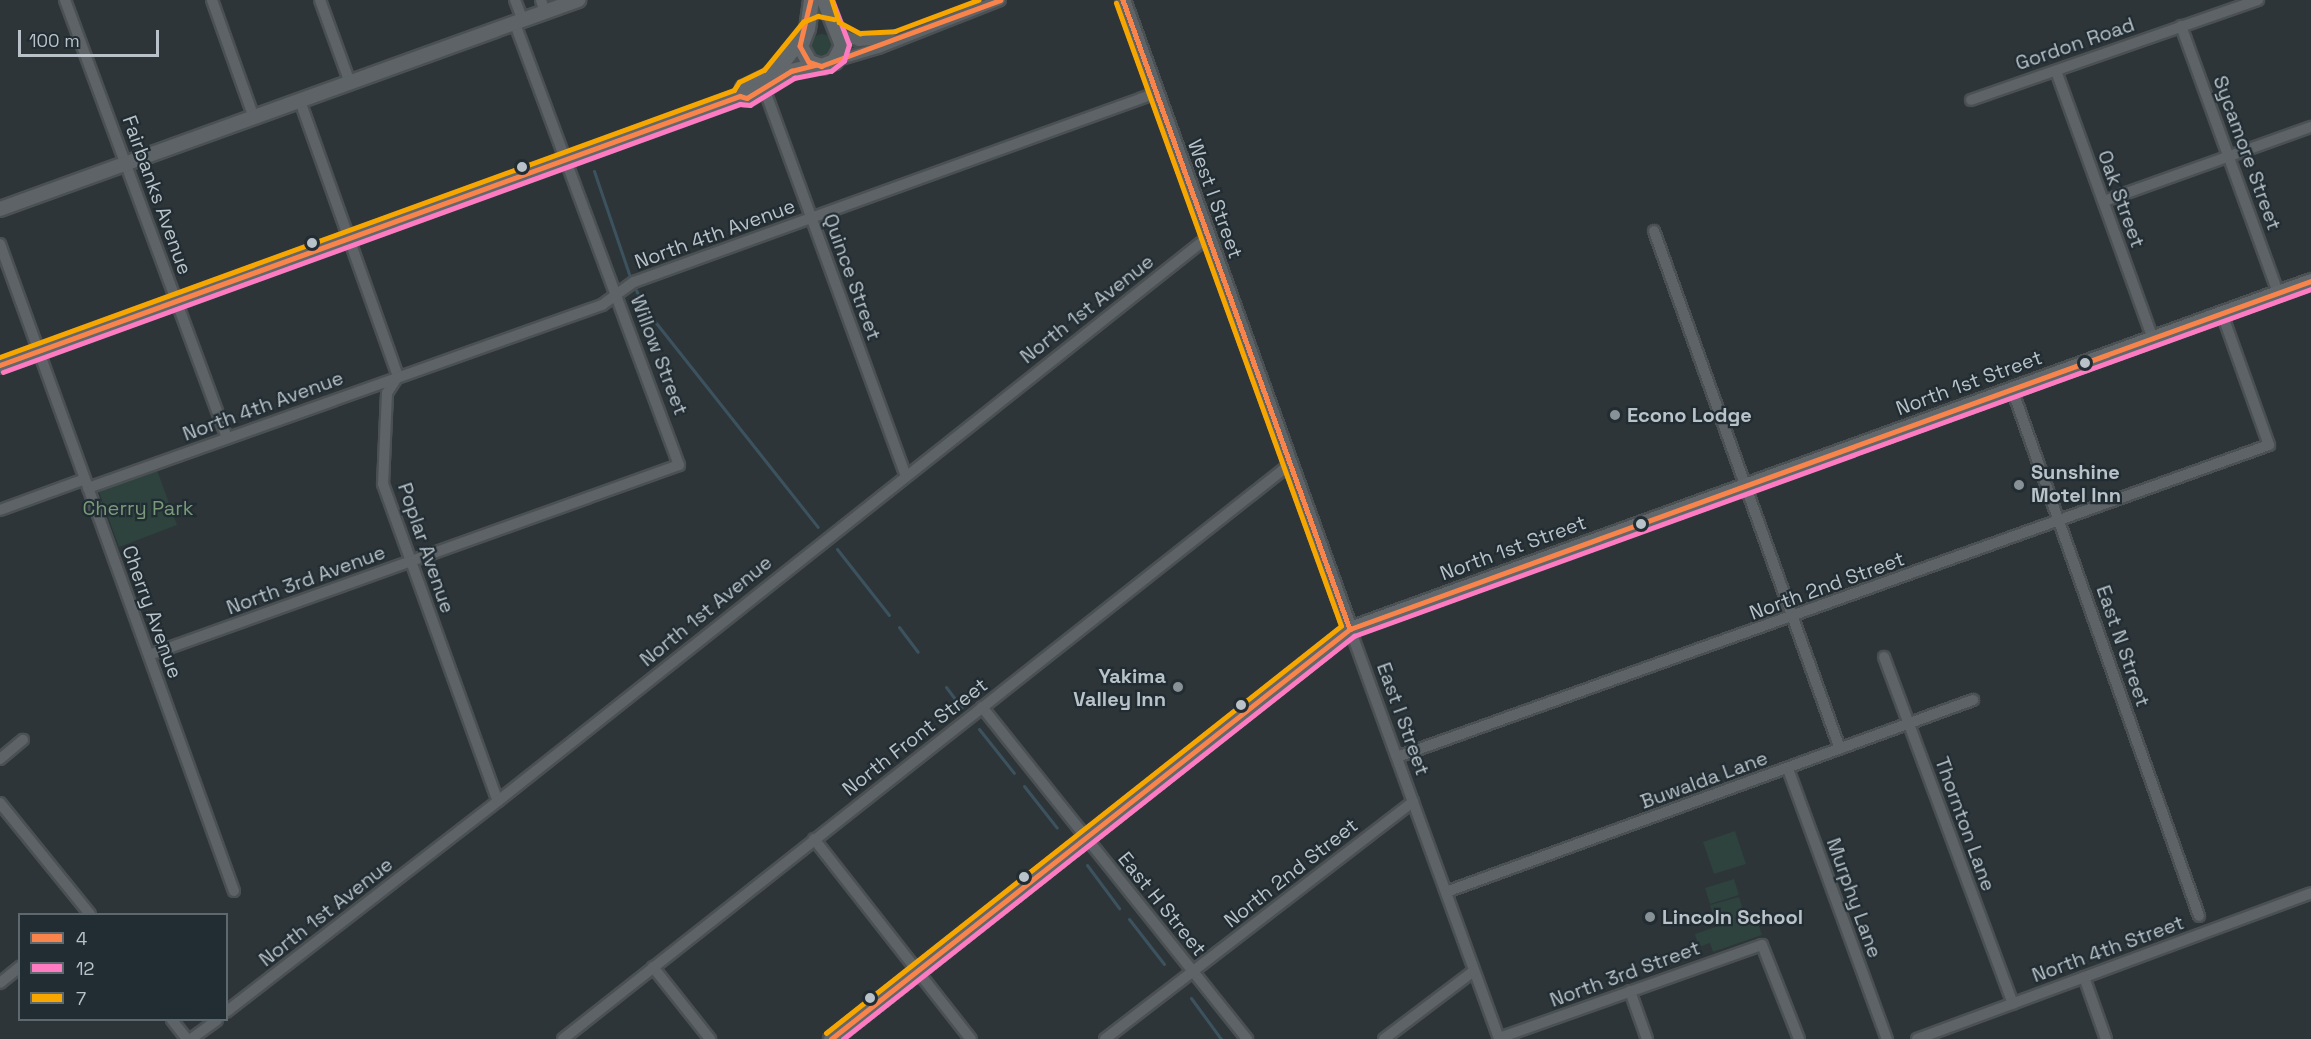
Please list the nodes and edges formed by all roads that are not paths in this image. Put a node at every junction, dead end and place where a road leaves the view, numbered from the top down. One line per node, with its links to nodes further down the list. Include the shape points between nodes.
1 (65, 0): 30 (street, Fairbanks Avenue)
2 (212, 0): 26 (street)
3 (320, 0): 20 (street)
4 (515, 0): 12 (street, Willow Street)
5 (578, 0): 11 (street)
6 (811, 0): 15 (main road)
7 (824, 0): 14 (main road)
8 (1000, 0): 16 (street)
9 (1123, 0): 22 (street, West I Street)
10 (2258, 0): 13 (street, Gordon Road)
11 (543, 6): 12 (street)
12 (519, 22): 20 (street); 29 (street, Willow Street)
13 (2181, 26): 19 (street, Gordon Road); 28 (street, Sycamore Street)
14 (835, 30): 15 (main road, via 819,23); 16 (street, via 859,41); 17 (main road, via 841,51)
15 (804, 33): 18 (main road, via 801,52); 23 (main road, via 768,76 743,88)
16 (897, 38): 17 (street)
17 (834, 61): 18 (main road)
18 (815, 65): 21 (main road, via 791,71)
19 (2056, 71): 24 (street, Gordon Road); 31 (street, Oak Street)
20 (350, 83): 25 (street)
21 (765, 91): 23 (main road, via 747,98); 33 (street, Quince Street)
22 (1156, 93): 33 (street, North 4th Avenue); 36 (street, West I Street)
23 (740, 96): 29 (main road)
24 (1971, 100)
25 (300, 101): 26 (street); 35 (street)
26 (254, 118): 30 (street)
27 (2311, 127): 28 (street)
28 (2229, 156): 31 (street); 39 (street, Sycamore Street)
29 (565, 160): 35 (main road); 40 (street, Willow Street)
30 (127, 165): 32 (street); 41 (street, Fairbanks Avenue)
31 (2104, 201): 43 (street, Oak Street)
32 (0, 209)
33 (811, 218): 40 (street, North 4th Avenue, via 634,282); 52 (street, Quince Street)
34 (1654, 231): 54 (street)
35 (346, 237): 41 (main road); 46 (street)
36 (1208, 237): 48 (street, West I Street); 52 (street, North 1st Avenue)
37 (0, 244): 44 (street, Cherry Avenue)
38 (2311, 281): 39 (main road, North 1st Street)
39 (2278, 293): 42 (main road, North 1st Street)
40 (616, 295): 46 (street, North 4th Avenue, via 602,305); 50 (street, Willow Street)
41 (177, 300): 44 (main road); 49 (street, Fairbanks Avenue)
42 (2222, 314): 43 (main road, North 1st Street); 56 (street, North 2nd Street, via 2269,445)
43 (2153, 339): 47 (main road, North 1st Street)
44 (39, 351): 45 (main road); 53 (street, Cherry Avenue)
45 (0, 365)
46 (398, 376): 49 (street, North 4th Avenue); 57 (street, Poplar Avenue, via 387,393 383,484)
47 (2012, 389): 54 (main road, North 1st Street); 56 (street, East N Street)
48 (1271, 412): 51 (street, East I Street)
49 (227, 438): 53 (street, North 4th Avenue)
50 (679, 465): 57 (street, North 3rd Avenue)
51 (1290, 465): 59 (street, East I Street); 63 (street, North Front Street)
52 (906, 476): 70 (street, North 1st Avenue)
53 (87, 484): 55 (street, North 4th Avenue); 60 (street, Cherry Avenue)
54 (1744, 487): 58 (street); 59 (main road, North 1st Street)
55 (0, 510)
56 (2060, 519): 58 (street, North 2nd Street); 79 (street, East N Street)
57 (411, 562): 60 (street, North 3rd Avenue); 70 (street, Poplar Avenue)
58 (1793, 618): 66 (street); 67 (street, North 2nd Street)
59 (1350, 629): 67 (street, East I Street); 73 (main road, North 1st Street)
60 (149, 655): 75 (street, Cherry Avenue)
61 (1884, 657): 64 (street, Thornton Lane)
62 (1972, 700): 64 (street, Buwalda Lane)
63 (982, 707): 73 (street, East H Street); 74 (street, North Front Street)
64 (1908, 724): 66 (street, Buwalda Lane); 88 (street, Thornton Lane)
65 (23, 740): 68 (street)
66 (1840, 749): 69 (street, Buwalda Lane)
67 (1397, 757): 72 (street, East I Street)
68 (0, 759)
69 (1788, 769): 76 (street, Buwalda Lane); 103 (street, Murphy Lane)
70 (498, 801): 89 (street, North 1st Avenue)
71 (0, 802): 78 (street)
72 (1413, 802): 76 (street, East I Street); 83 (street, North 2nd Street)
73 (1086, 837): 82 (main road, North 1st Street); 83 (street, East H Street)
74 (814, 839): 80 (street, North Front Street); 82 (street)
75 (234, 891)
76 (1446, 892): 84 (street, East I Street)
77 (2311, 893): 85 (street, North 4th Street)
78 (87, 913)
79 (2199, 916)
80 (653, 967): 93 (street, North Front Street); 94 (street)
81 (18, 969): 86 (street)
82 (916, 971): 95 (main road, North 1st Street); 96 (street)
83 (1193, 971): 97 (street, North 2nd Street); 98 (street, East H Street)
84 (1474, 971): 99 (street); 100 (street, East I Street)
85 (2084, 977): 88 (street, North 4th Street); 105 (street)
86 (0, 983)
87 (1629, 991): 100 (street, North 3rd Street); 101 (street); 102 (street, North 3rd Street, via 1762,945)
88 (2013, 1004): 104 (street, North 4th Street)
89 (228, 1010)
90 (173, 1021): 92 (street)
91 (216, 1021): 92 (street)
92 (189, 1039)
93 (563, 1039)
94 (710, 1039)
95 (831, 1039)
96 (971, 1039)
97 (1105, 1039)
98 (1247, 1039)
99 (1384, 1039)
100 (1499, 1039)
101 (1647, 1039)
102 (1798, 1039)
103 (1887, 1039)
104 (1917, 1039)
105 (2106, 1039)

